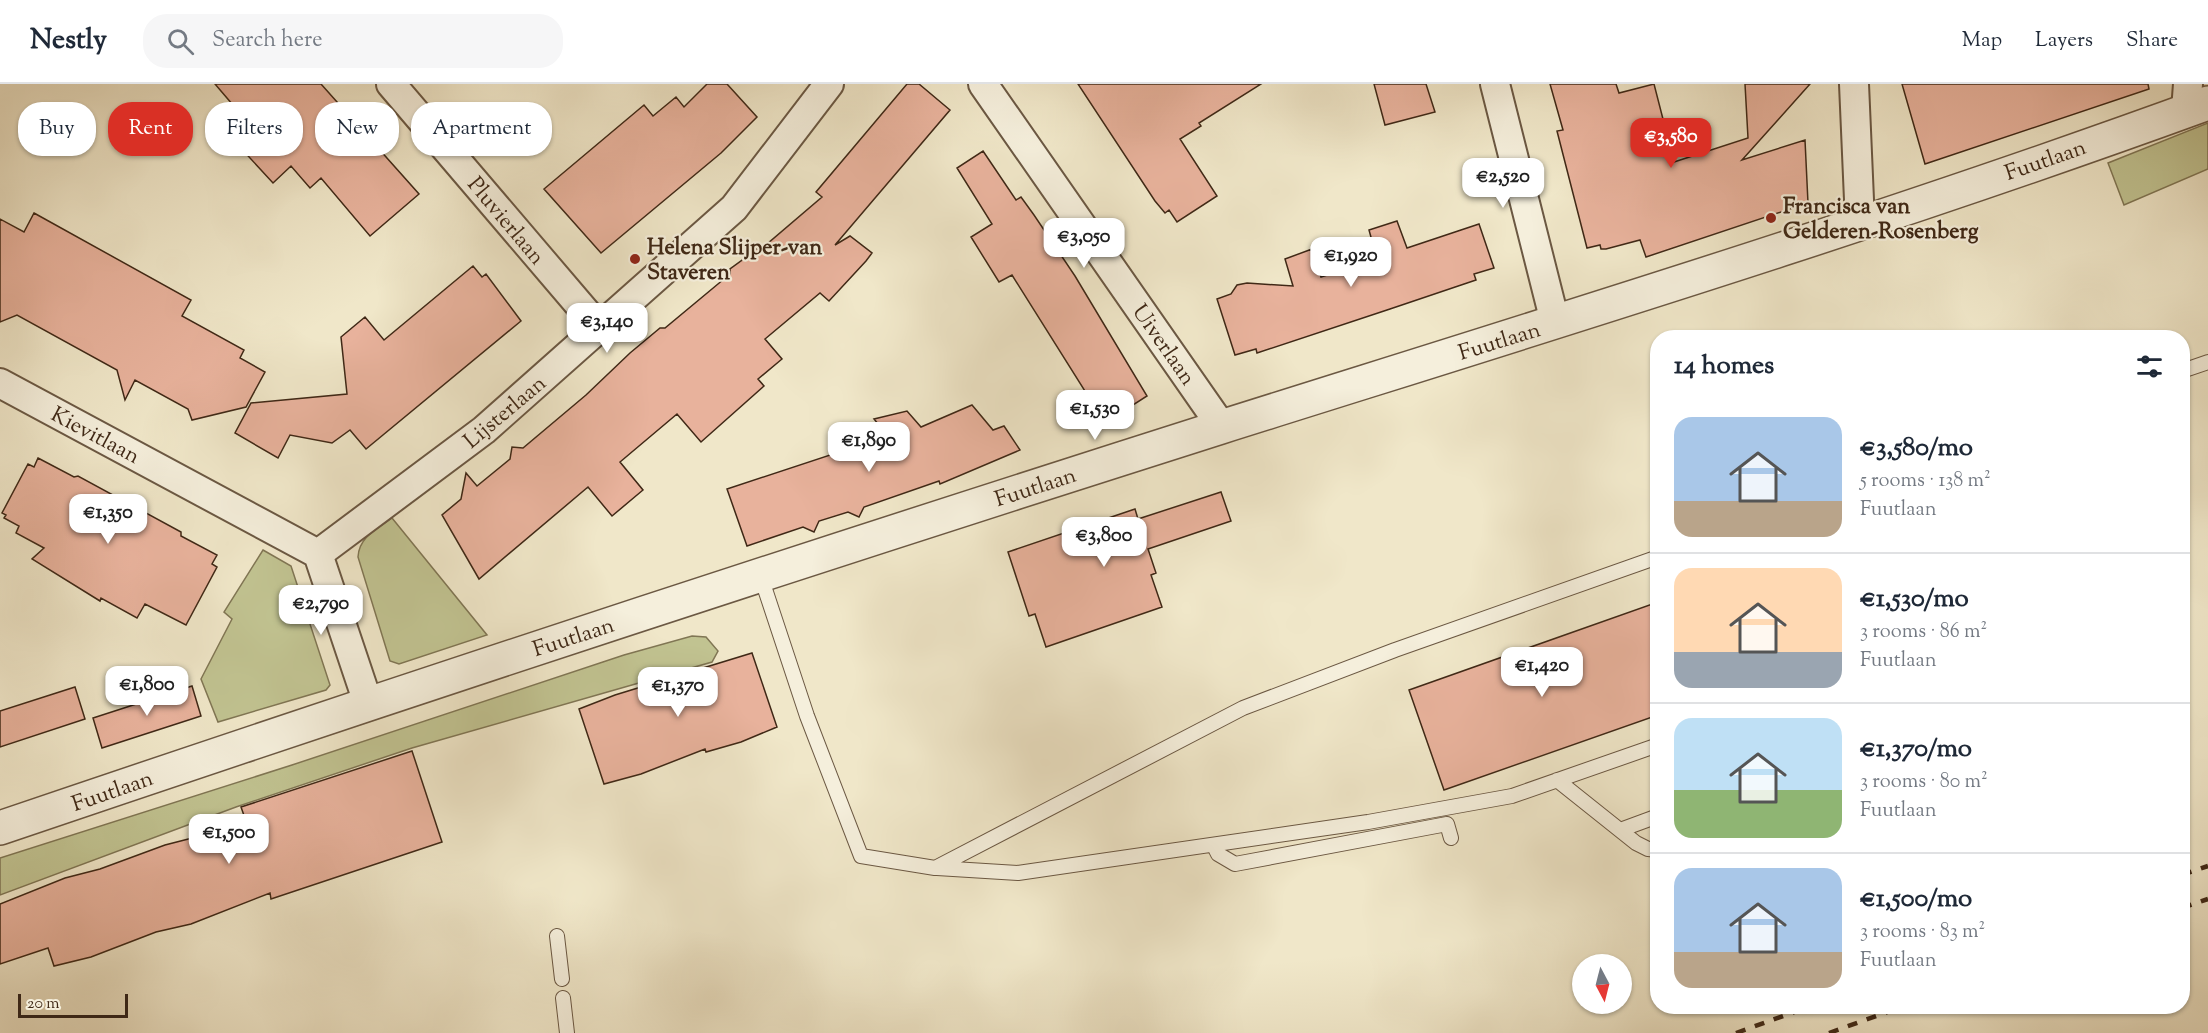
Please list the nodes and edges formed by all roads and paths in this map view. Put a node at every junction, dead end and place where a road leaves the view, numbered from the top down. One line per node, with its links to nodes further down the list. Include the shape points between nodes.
1 (391, 84): 9 (street, Pluvierlaan)
2 (829, 84): 9 (street, Lijsterlaan, via 734,208)
3 (983, 84): 13 (street, Uiverlaan)
4 (1495, 84): 8 (street)
5 (1854, 84): 7 (street)
6 (2194, 100): 7 (street, Fuutlaan)
7 (1860, 223): 8 (street, Fuutlaan)
8 (1555, 322): 13 (street, Fuutlaan)
9 (600, 329): 14 (street, Lijsterlaan, via 484,430)
10 (2208, 362): 11 (lane)
11 (2190, 368)
12 (0, 383): 14 (street, Kievitlaan)
13 (1222, 427): 16 (street, Fuutlaan)
14 (318, 554): 17 (street)
15 (1650, 560): 26 (lane, via 1243,708)
16 (760, 574): 17 (street, Fuutlaan); 26 (lane, via 807,716 861,856)
17 (368, 703): 21 (street, Fuutlaan)
18 (1650, 748): 19 (lane)
19 (1557, 780): 22 (lane); 24 (lane, via 1512,796)
20 (1650, 819): 22 (lane)
21 (0, 828)
22 (1620, 830): 25 (lane)
23 (1451, 838): 24 (lane, via 1448,824 1235,864 1218,854)
24 (1214, 846): 26 (lane, via 1018,873)
25 (1650, 848)
26 (935, 868)
27 (557, 936): 28 (lane)
28 (562, 979)
29 (563, 998): 30 (lane)
30 (567, 1033)

